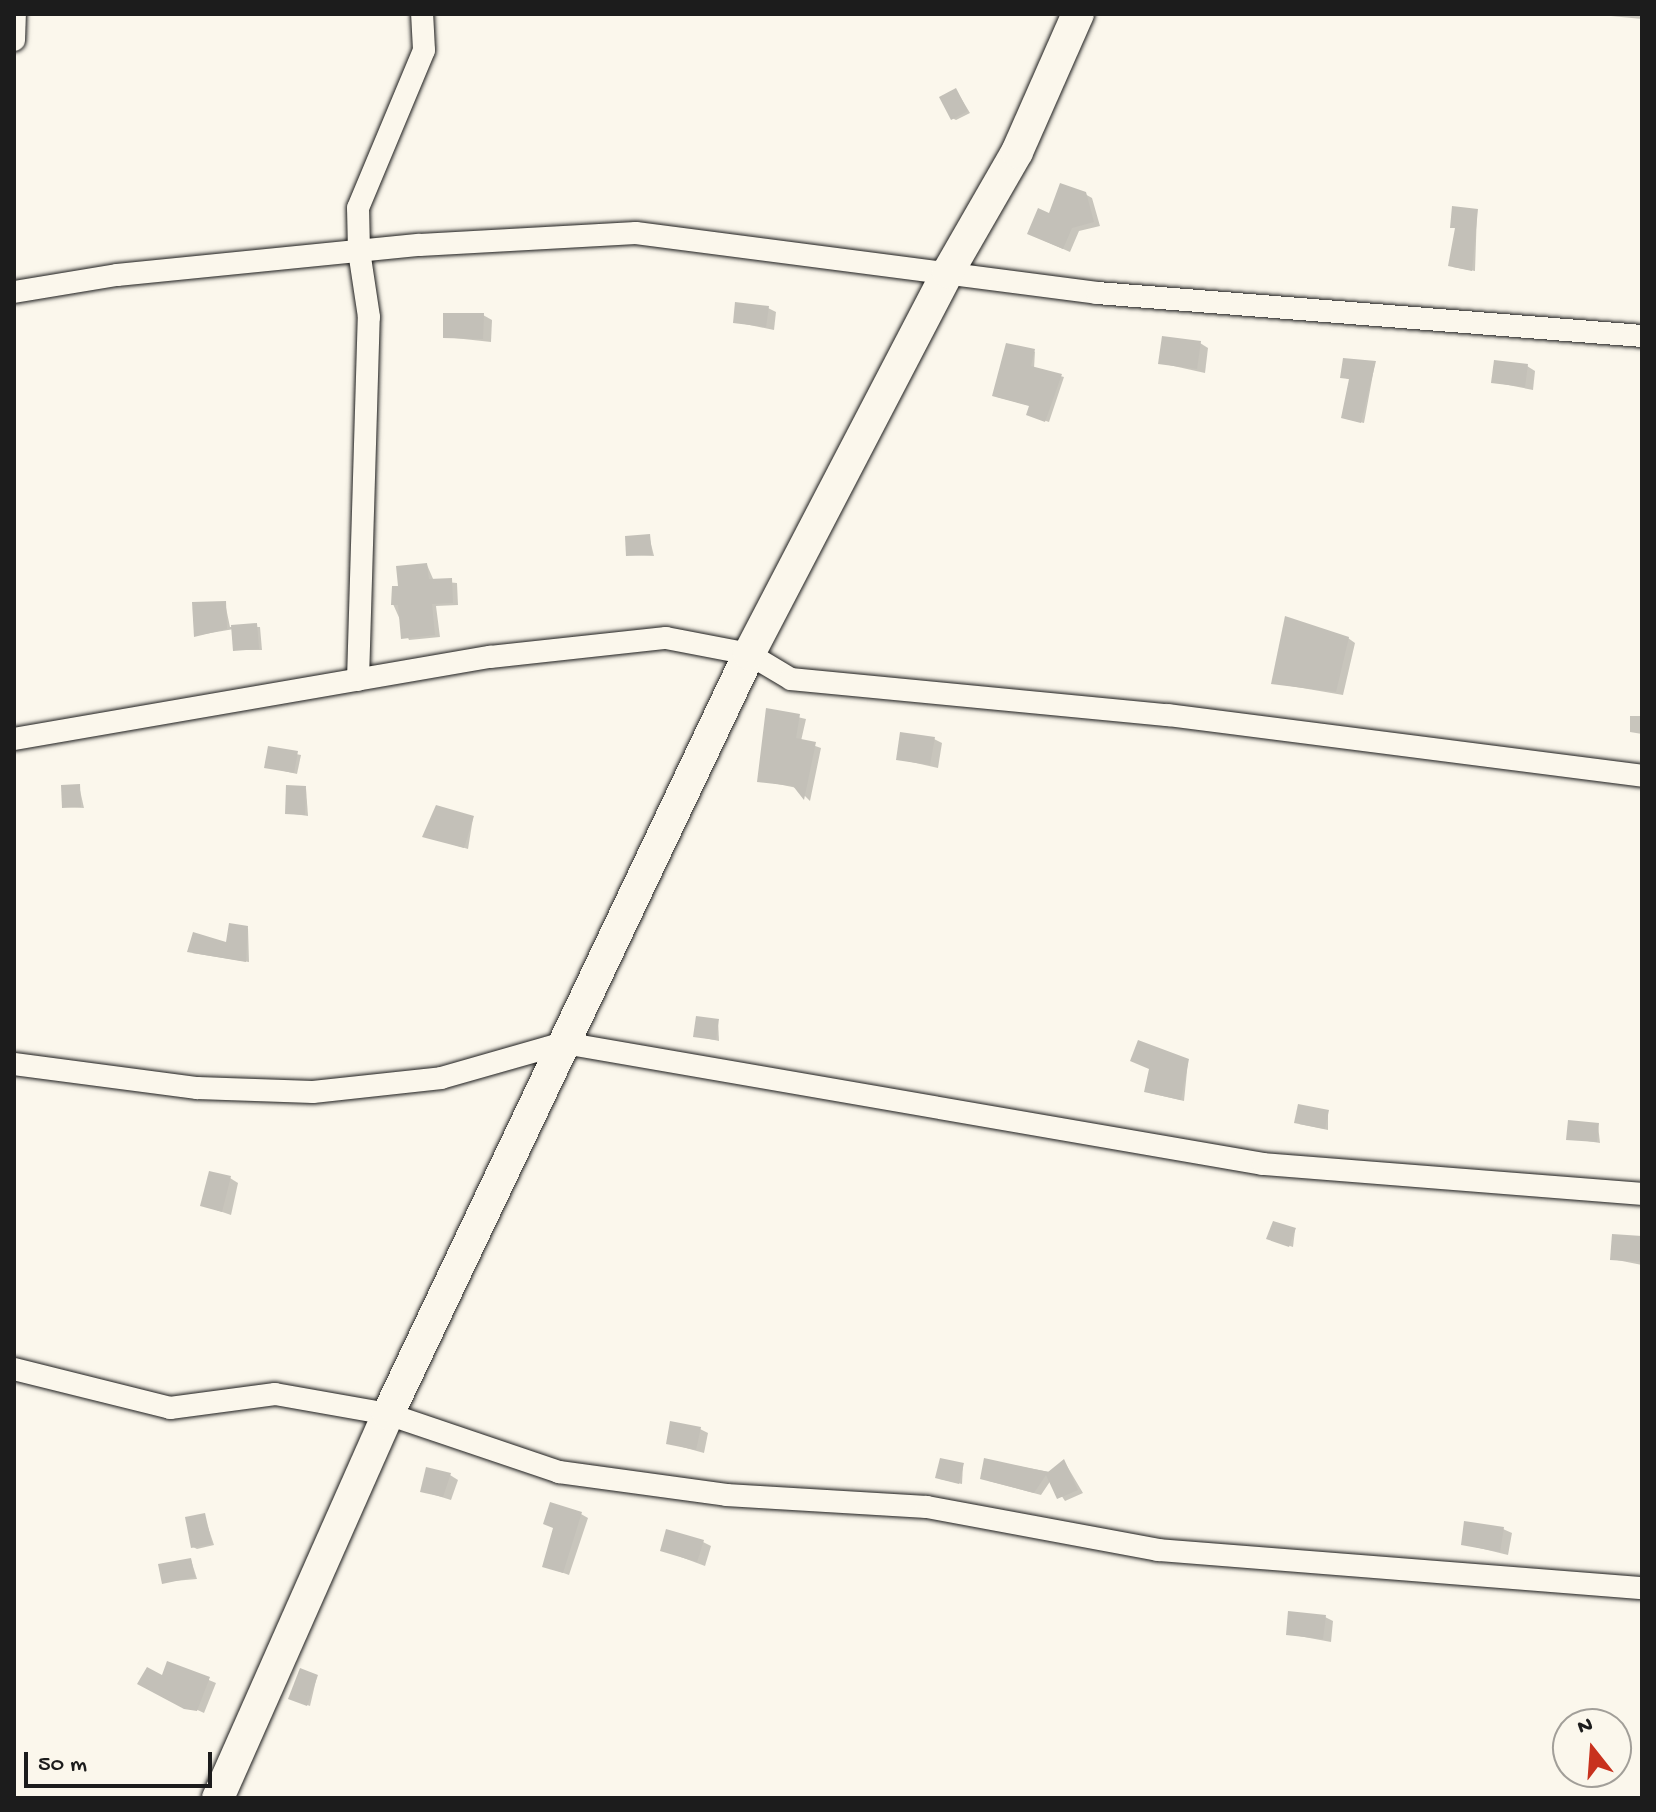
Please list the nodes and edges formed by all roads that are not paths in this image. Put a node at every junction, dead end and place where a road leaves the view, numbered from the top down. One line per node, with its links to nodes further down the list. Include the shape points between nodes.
1 (15, 14): 4 (street)
2 (422, 14): 5 (street, via 424,50 358,208)
3 (1078, 14): 6 (street, via 1017,152)
4 (14, 40)
5 (359, 251): 6 (street, via 636,233); 7 (street, via 117,275); 10 (street, via 369,317)
6 (948, 272): 8 (street, via 1097,293); 9 (street)
7 (14, 292)
8 (1642, 336)
9 (749, 654): 10 (street, via 666,638 490,657); 12 (street, via 791,679 1168,715); 13 (street)
10 (358, 680): 11 (street)
11 (14, 739)
12 (1642, 776)
13 (564, 1043): 14 (street, via 441,1078 313,1092 197,1088); 15 (street, via 1263,1164); 17 (street)
14 (14, 1064)
15 (1642, 1194)
16 (14, 1369): 17 (street, via 170,1408 275,1394)
17 (388, 1414): 18 (street, via 559,1472 726,1495 927,1507 1158,1550); 19 (street)
18 (1642, 1588)
19 (218, 1798)

